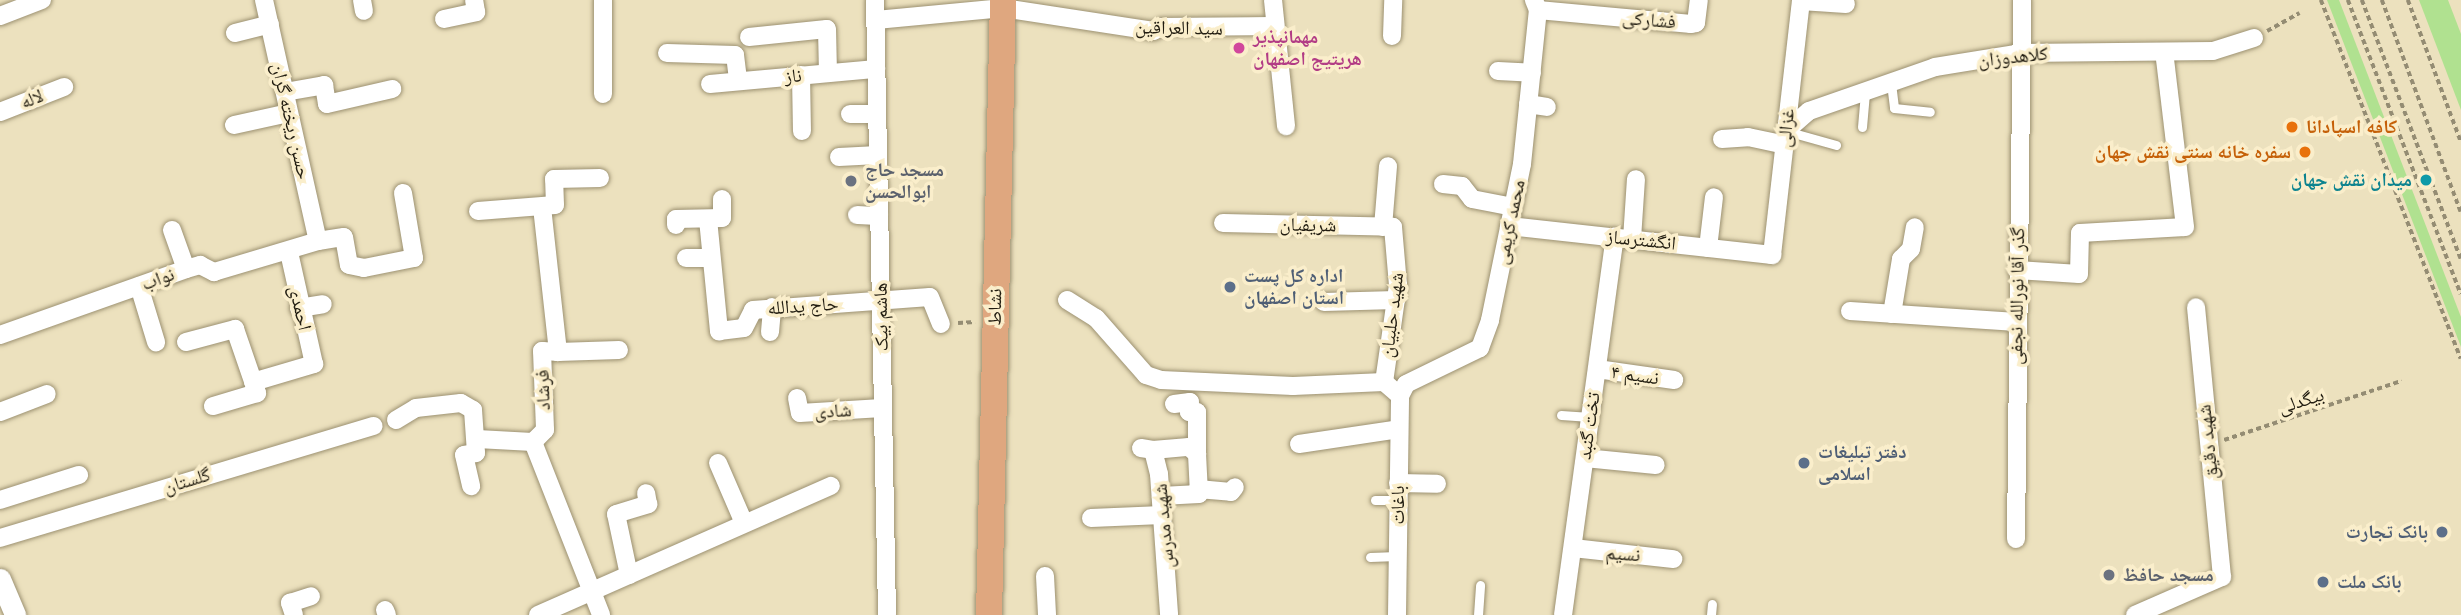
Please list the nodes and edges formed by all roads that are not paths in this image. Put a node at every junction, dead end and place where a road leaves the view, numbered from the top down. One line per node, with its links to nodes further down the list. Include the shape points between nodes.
1 (42, 0): 14 (street)
2 (264, 0): 17 (street, حسن ریخته گران)
3 (474, 0): 15 (street, via 476,12)
4 (603, 0): 38 (street)
5 (875, 0): 16 (street, هاشم بیک)
6 (1273, 0): 18 (street)
7 (1393, 0): 20 (street)
8 (1699, 0): 13 (street, فشارکی, via 1696,23 1690,24)
9 (1801, 0): 12 (street); 50 (street, غزالی)
10 (2022, 0): 25 (street)
11 (1003, 4): 16 (street); 18 (street, سید العراقین, via 1153,31 1162,27); 157 (main road, نشاط)
12 (1846, 4)
13 (1536, 5): 29 (street, محمد کریمی)
14 (0, 16)
15 (444, 19)
16 (876, 20): 26 (street, هاشم بیک)
17 (270, 24): 19 (street); 36 (street, حسن ریخته گران)
18 (1273, 26): 47 (street)
19 (235, 33)
20 (1392, 36)
21 (749, 37): 28 (street, via 827,29)
22 (2254, 38): 23 (street, کلاهدوزان, via 2213,51)
23 (2164, 52): 25 (street, کلاهدوزان); 82 (street, via 2185,227 2080,233 2079,274)
24 (667, 53): 31 (street, via 735,55)
25 (2021, 53): 32 (street, کلاهدوزان, via 1936,68); 82 (street, گذر آقا نورالله نجفی)
26 (876, 69): 28 (street, ناز); 45 (street, هاشم بیک)
27 (1498, 71): 29 (street)
28 (828, 73): 30 (street, ناز)
29 (1532, 73): 39 (street, محمد کریمی)
30 (801, 75): 31 (street, ناز); 49 (street)
31 (738, 81): 33 (street, ناز)
32 (1891, 83): 37 (street, کلاهدوزان); 41 (lane, via 1894,108)
33 (710, 84)
34 (64, 87): 42 (street, لاله)
35 (392, 89): 36 (street, via 327,104 324,85)
36 (285, 92): 43 (street, حسن ریخته گران)
37 (1866, 92): 48 (lane); 50 (street, کلاهدوزان, via 1809,111)
38 (603, 94)
39 (1528, 104): 40 (street); 62 (street, محمد کریمی)
40 (1547, 107)
41 (1930, 111)
42 (0, 112)
43 (289, 113): 46 (street); 75 (street, حسن ریخته گران)
44 (850, 114): 45 (street)
45 (875, 114): 53 (street, هاشم بیک)
46 (234, 125)
47 (1286, 126)
48 (1862, 127)
49 (802, 131)
50 (1785, 138): 51 (street); 52 (lane); 78 (street, غزالی)
51 (1722, 139)
52 (1836, 145)
53 (878, 155): 54 (street); 66 (street, هاشم بیک)
54 (839, 157)
55 (1388, 166): 71 (street, شهید حلبیان)
56 (600, 178): 63 (street, via 554,179 555,205)
57 (1636, 179): 74 (street, تخت گنبد)
58 (1443, 184): 62 (street, via 1462,186 1472,199)
59 (403, 193): 75 (street, via 414,258 364,268 349,265 344,237)
60 (1714, 198): 76 (street)
61 (722, 199): 67 (street, via 722,218)
62 (1513, 206): 70 (street, محمد کریمی)
63 (542, 207): 64 (street); 101 (street, فرشاد)
64 (478, 211)
65 (857, 215): 66 (street)
66 (879, 216): 86 (street, هاشم بیک)
67 (708, 219): 69 (street, via 676,219); 80 (street, حاج یدالله)
68 (1223, 223): 71 (street, شریفیان)
69 (676, 225)
70 (1509, 226): 74 (street, انگشترساز); 107 (street, محمد کریمی, via 1480,348 1406,384)
71 (1388, 227): 85 (street, شهید حلبیان, via 1399,262)
72 (1915, 227): 93 (street, via 1912,249 1901,259)
73 (172, 230): 81 (street)
74 (1623, 238): 76 (street, انگشترساز); 102 (street, تخت گنبد)
75 (318, 241): 77 (street, نواب)
76 (1708, 248): 78 (street, انگشترساز)
77 (289, 252): 81 (street, نواب, via 214,272 200,265); 89 (street, احمدی)
78 (1772, 255)
79 (686, 258): 80 (street)
80 (711, 258): 90 (street, حاج یدالله, via 719,331 744,328 753,310)
81 (186, 269): 83 (street, نواب)
82 (2017, 270): 94 (street, گذر آقا نورالله نجفی)
83 (139, 286): 97 (street, نواب); 98 (street)
84 (1067, 300): 105 (street, via 1096,318 1146,375 1161,380 1293,386)
85 (1396, 300): 87 (street); 105 (street, شهید حلبیان)
86 (881, 301): 90 (street, حاج یدالله); 95 (street, حاج یدالله, via 930,297); 111 (street, هاشم بیک)
87 (1324, 302)
88 (323, 304): 89 (street)
89 (299, 307): 104 (street, احمدی, via 314,364)
90 (772, 307): 96 (street)
91 (2196, 307): 164 (street, شهید دقیق, via 2222,577)
92 (1850, 311): 93 (street)
93 (1892, 314): 94 (street)
94 (2017, 322): 140 (street, گذر آقا نورالله نجفی)
95 (941, 324)
96 (770, 332)
97 (0, 335)
98 (156, 342)
99 (186, 342): 104 (street, via 235,329)
100 (619, 350): 101 (street)
101 (558, 352): 119 (street, فرشاد, via 542,351 545,430)
102 (1597, 369): 103 (street, نسیم ۴); 114 (street, تخت گنبد)
103 (1674, 380)
104 (253, 382): 110 (street, via 257,393)
105 (1384, 382): 107 (street, شهید حلبیان)
106 (47, 394): 112 (street)
107 (1400, 396): 117 (street, باغات)
108 (797, 398): 111 (street, شادی, via 800,413)
109 (1174, 404): 121 (street, via 1190,402 1189,412 1197,412)
110 (213, 406)
111 (883, 408): 156 (street, هاشم بیک)
112 (0, 412)
113 (1561, 415): 114 (lane)
114 (1590, 417): 122 (street, تخت گنبد)
115 (396, 420): 118 (street, via 416,408 461,403 473,410)
116 (374, 426): 139 (street, گلستان)
117 (1399, 429): 120 (street); 131 (street, باغات)
118 (477, 439): 119 (street); 127 (street, via 476,453 464,455)
119 (533, 442): 149 (street)
120 (1299, 444)
121 (1202, 450): 130 (street); 133 (street, شهید مدرس, via 1147,449)
122 (1585, 457): 124 (street); 141 (street, تخت گنبد)
123 (718, 463): 138 (street)
124 (1656, 466)
125 (79, 475): 134 (street)
126 (1437, 484): 131 (street)
127 (471, 486)
128 (831, 486): 138 (street)
129 (1236, 487): 130 (street, via 1231,492)
130 (1198, 489): 133 (street, via 1198,495)
131 (1398, 491): 135 (lane); 142 (street, باغات)
132 (646, 493): 145 (street, via 648,504 616,514)
133 (1161, 496): 136 (street, شهید مدرس)
134 (0, 500)
135 (1375, 500)
136 (1162, 515): 137 (street); 159 (street, شهید مدرس)
137 (1091, 518)
138 (744, 523): 145 (street)
139 (0, 538)
140 (2016, 539)
141 (1573, 548): 144 (street, نسیم); 162 (street, تخت گنبد)
142 (1398, 556): 143 (lane); 160 (street, باغات)
143 (1370, 557)
144 (1673, 559)
145 (629, 575): 149 (street)
146 (1045, 576): 158 (street)
147 (1480, 585): 161 (lane)
148 (2, 589): 152 (street)
149 (592, 592): 154 (street); 155 (street)
150 (310, 596): 153 (street, via 290,603)
151 (1712, 604): 163 (lane)
152 (15, 615)
153 (294, 615)
154 (538, 615)
155 (601, 615)
156 (887, 615)
157 (989, 615)
158 (1047, 615)
159 (1169, 615)
160 (1397, 615)
161 (1478, 615)
162 (1565, 615)
163 (1711, 615)
164 (2135, 615)

